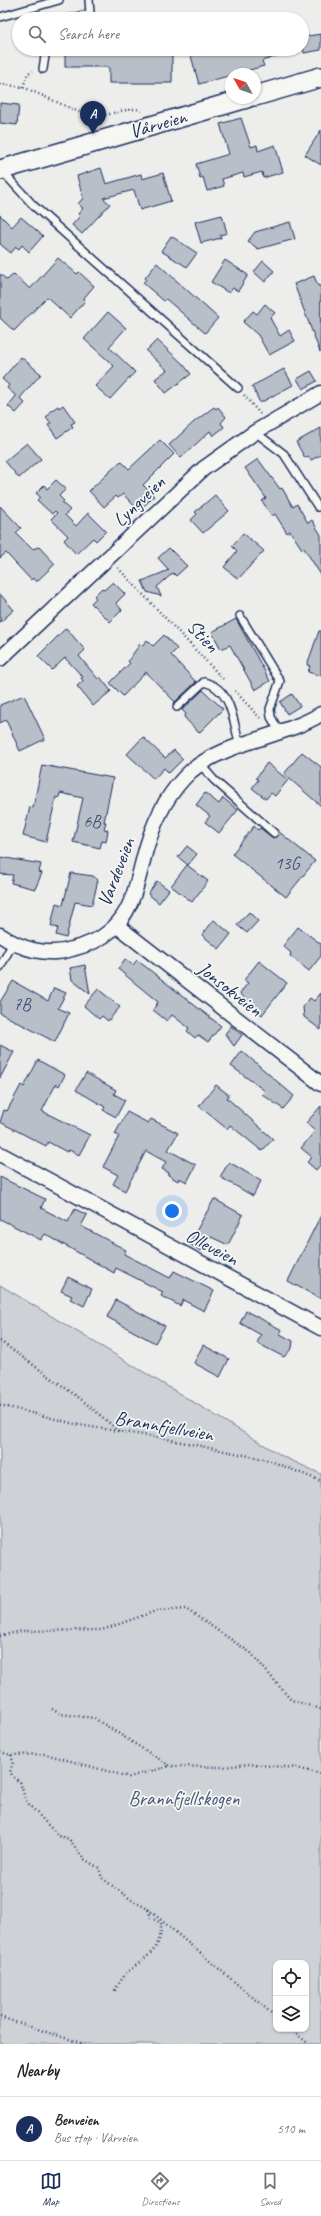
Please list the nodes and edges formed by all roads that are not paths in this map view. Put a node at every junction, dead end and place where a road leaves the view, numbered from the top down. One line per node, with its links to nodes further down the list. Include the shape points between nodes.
1 (59, 0): 3 (lane)
2 (89, 0): 4 (lane)
3 (15, 12)
4 (90, 12)
5 (12, 13): 6 (lane)
6 (0, 16)
7 (45, 56): 8 (lane)
8 (43, 69)
9 (321, 77): 10 (street)
10 (261, 94)
11 (226, 104): 12 (street, Vårveien)
12 (0, 169): 13 (lane, via 34,206)
13 (238, 388)
14 (321, 392): 15 (street, Lyngveien)
15 (255, 432): 16 (lane, via 284,454); 18 (street, Lyngveien, via 204,469)
16 (318, 507)
17 (240, 616): 21 (lane, via 280,681 270,709)
18 (0, 659)
19 (177, 707): 22 (lane, via 198,685 204,682 210,684 225,698 233,712)
20 (321, 714): 21 (street, Vardeveien)
21 (278, 734): 22 (street, Vardeveien)
22 (240, 747): 23 (street, Vardeveien)
23 (200, 764): 24 (lane, via 214,780); 25 (street, Vardeveien, via 173,791 156,820 128,908)
24 (274, 833)
25 (116, 925): 27 (street, Vardeveien, via 104,936 64,952 45,952); 29 (street, Jonsokveien)
26 (0, 935): 27 (street, Vardeveien)
27 (13, 943): 28 (lane)
28 (0, 967)
29 (321, 1084)
30 (0, 1154): 31 (street, Olleveien)
31 (321, 1328)

